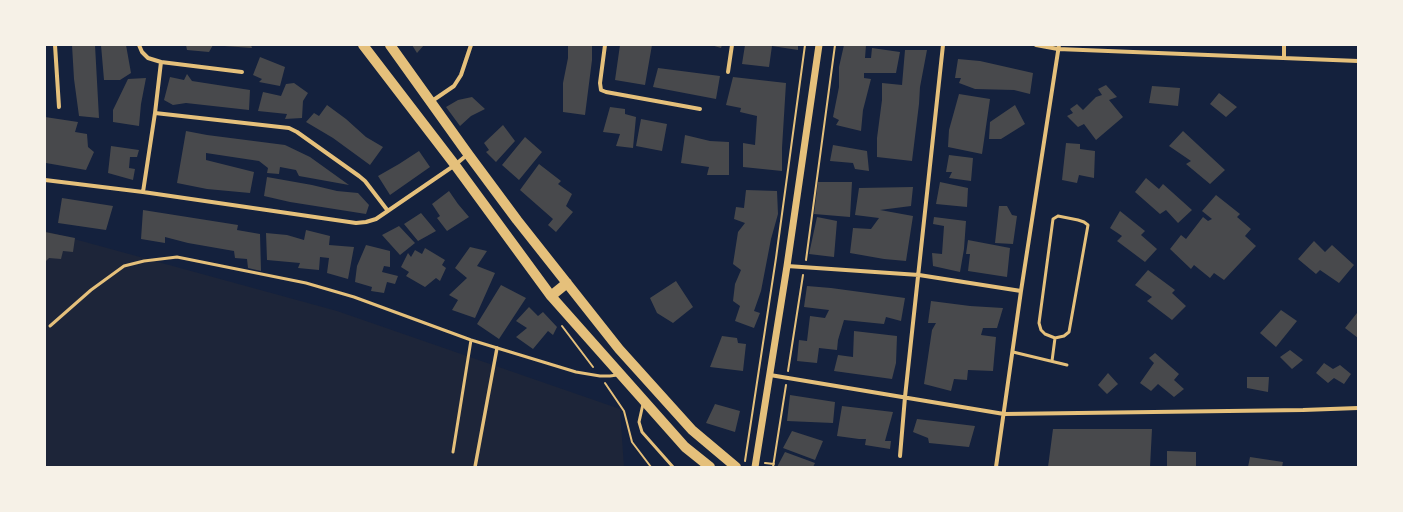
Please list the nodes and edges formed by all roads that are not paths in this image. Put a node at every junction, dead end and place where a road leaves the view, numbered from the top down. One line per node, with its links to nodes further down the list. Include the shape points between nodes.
1 (55, 45): 19 (street)
2 (139, 45): 15 (street, via 148,58)
3 (363, 45): 23 (main road)
4 (390, 45): 18 (main road)
5 (471, 45): 18 (street, via 462,75 454,86)
6 (605, 45): 20 (street, via 601,90)
7 (732, 45): 17 (street)
8 (819, 45): 27 (street)
9 (944, 45): 28 (street)
10 (1036, 45): 12 (street)
11 (1284, 45): 13 (street)
12 (1059, 47): 13 (street); 30 (street)
13 (1284, 58): 14 (street)
14 (1358, 61)
15 (161, 62): 16 (street); 21 (street)
16 (242, 72)
17 (728, 72)
18 (430, 102): 22 (main road)
19 (59, 107)
20 (700, 109)
21 (155, 113): 25 (street); 26 (street, via 289,128 365,181)
22 (468, 154): 23 (street); 29 (main road)
23 (455, 165): 26 (street); 31 (main road)
24 (45, 180): 25 (street)
25 (143, 192): 26 (street, via 356,223 376,219)
26 (388, 211)
27 (788, 266): 28 (street); 42 (street)
28 (919, 275): 30 (street); 43 (street)
29 (567, 284): 31 (main road); 36 (main road)
30 (1021, 291): 37 (street)
31 (551, 296): 38 (main road)
32 (50, 326): 34 (lane, via 91,290 124,266 177,257 331,289)
33 (1055, 338): 33 (lane, via 1069,332 1088,225 1058,216 1053,219 1039,323 1045,334); 39 (lane)
34 (471, 340): 35 (lane); 47 (lane)
35 (497, 348): 41 (lane, via 576,372 600,376); 49 (street)
36 (619, 349): 38 (main road); 52 (main road, via 692,430)
37 (1013, 352): 39 (lane); 46 (street)
38 (607, 358): 41 (main road)
39 (1052, 361): 40 (lane)
40 (1066, 364)
41 (620, 374): 44 (main road)
42 (770, 376): 43 (street); 53 (street)
43 (905, 397): 46 (street); 48 (street)
44 (643, 400): 50 (lane, via 639,422 642,432); 51 (main road, via 685,447)
45 (1358, 408): 46 (street)
46 (1004, 414): 54 (street)
47 (452, 452)
48 (900, 456)
49 (475, 467)
50 (672, 467)
51 (710, 467)
52 (736, 467)
53 (755, 467)
54 (996, 467)

